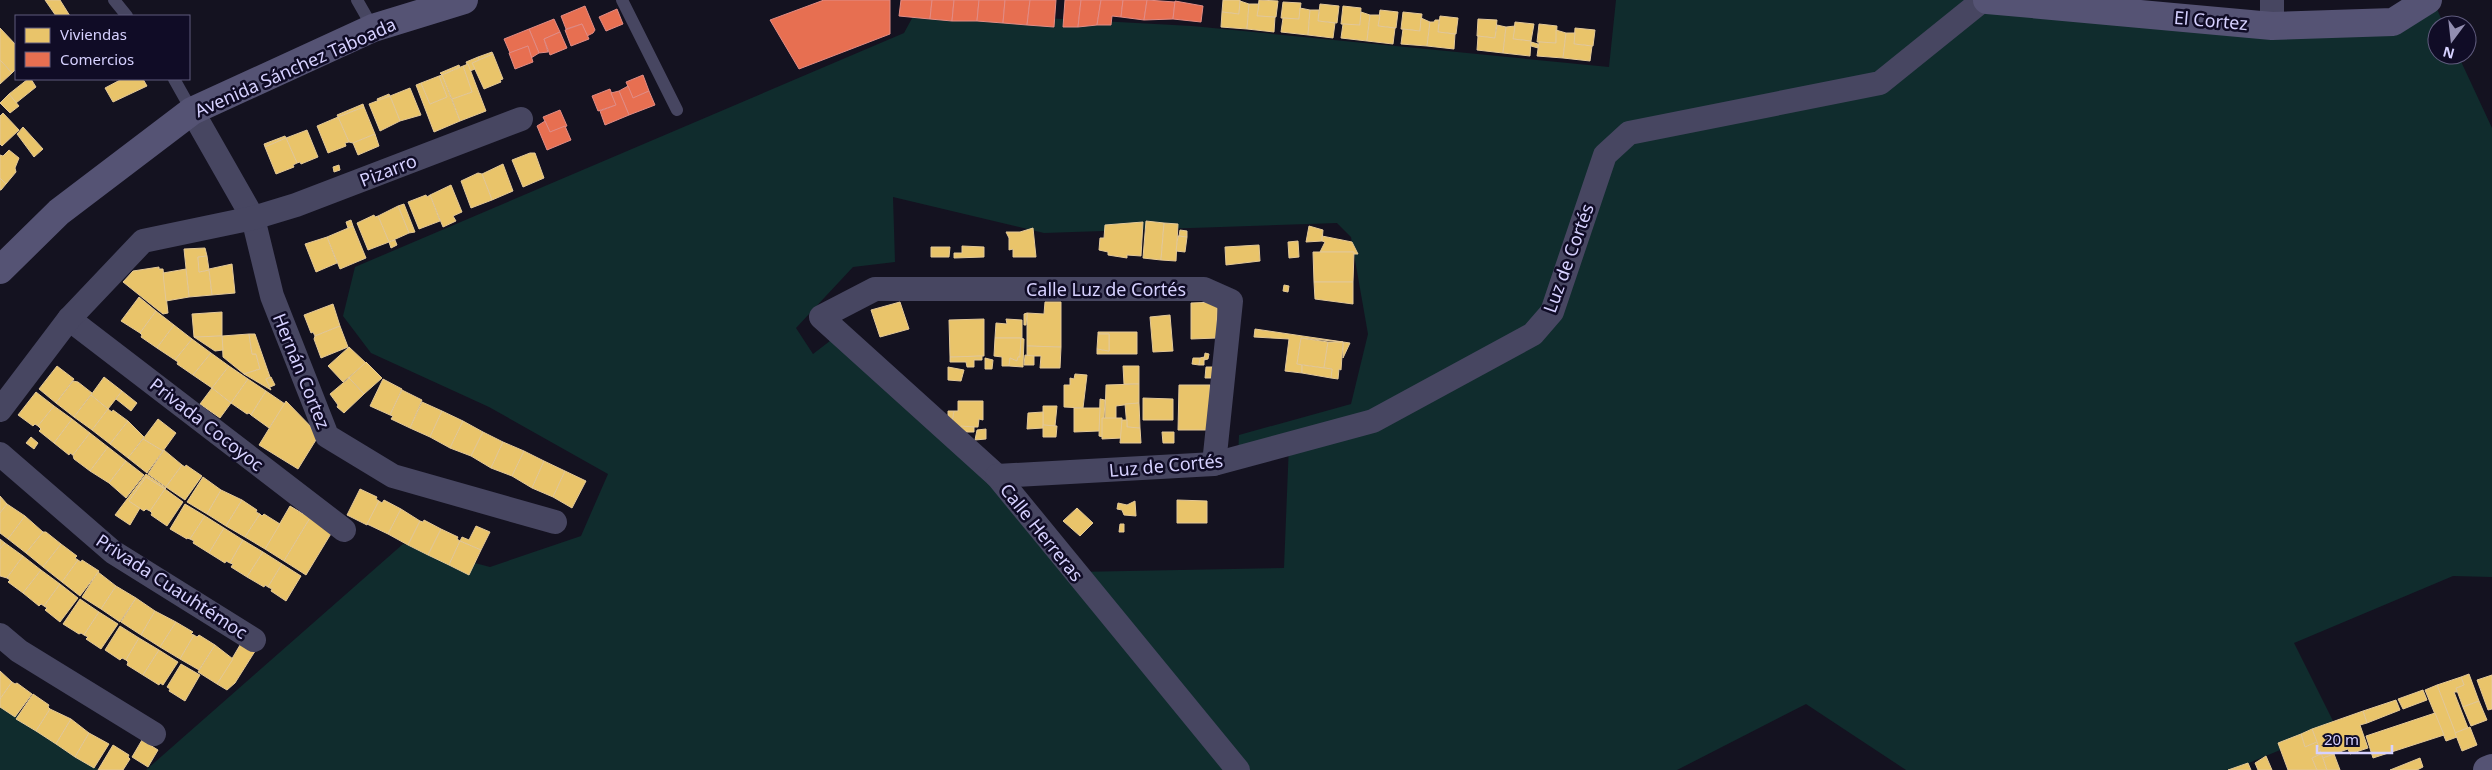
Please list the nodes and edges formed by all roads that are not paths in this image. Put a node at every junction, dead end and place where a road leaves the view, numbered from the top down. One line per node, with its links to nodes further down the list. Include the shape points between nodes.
1 (114, 0): 10 (lane)
2 (357, 0): 11 (lane)
3 (464, 0): 11 (main road, Avenida Sánchez Taboada)
4 (622, 0): 13 (lane)
5 (1983, 0): 22 (street, Luz de Cortés, via 1880,83 1629,133 1605,155 1552,312 1534,334 1373,421)
6 (1987, 0): 8 (main road, El Cortez)
7 (2428, 0): 9 (main road, El Cortez, via 2393,22)
8 (2118, 6): 9 (main road, El Cortez)
9 (2272, 13)
10 (125, 15)
11 (373, 28): 14 (main road, Avenida Sánchez Taboada)
12 (175, 80): 14 (lane)
13 (677, 110)
14 (192, 111): 16 (street, Hernán Cortez); 17 (main road, Avenida Sánchez Taboada, via 59,212)
15 (521, 119): 16 (street, Pizarro, via 296,205)
16 (253, 218): 19 (street, Pizarro, via 143,241); 24 (street, Hernán Cortez, via 272,296 327,436 393,476)
17 (0, 270)
18 (820, 317): 22 (street, Calle Luz de Cortés, via 876,289 1204,289 1231,301); 23 (street, Calle Herreras)
19 (69, 319): 20 (street, Pizarro); 25 (street, Privada Cocoyoc)
20 (0, 410)
21 (0, 454): 27 (street, Privada Cuauhtémoc, via 113,552)
22 (1214, 464): 23 (street, Luz de Cortés)
23 (997, 476): 30 (street, Calle Herreras)
24 (555, 522)
25 (344, 530)
26 (0, 635): 28 (street, via 19,651)
27 (254, 640)
28 (154, 734)
29 (2492, 768): 31 (main road)
30 (1238, 770)
31 (2487, 770)

